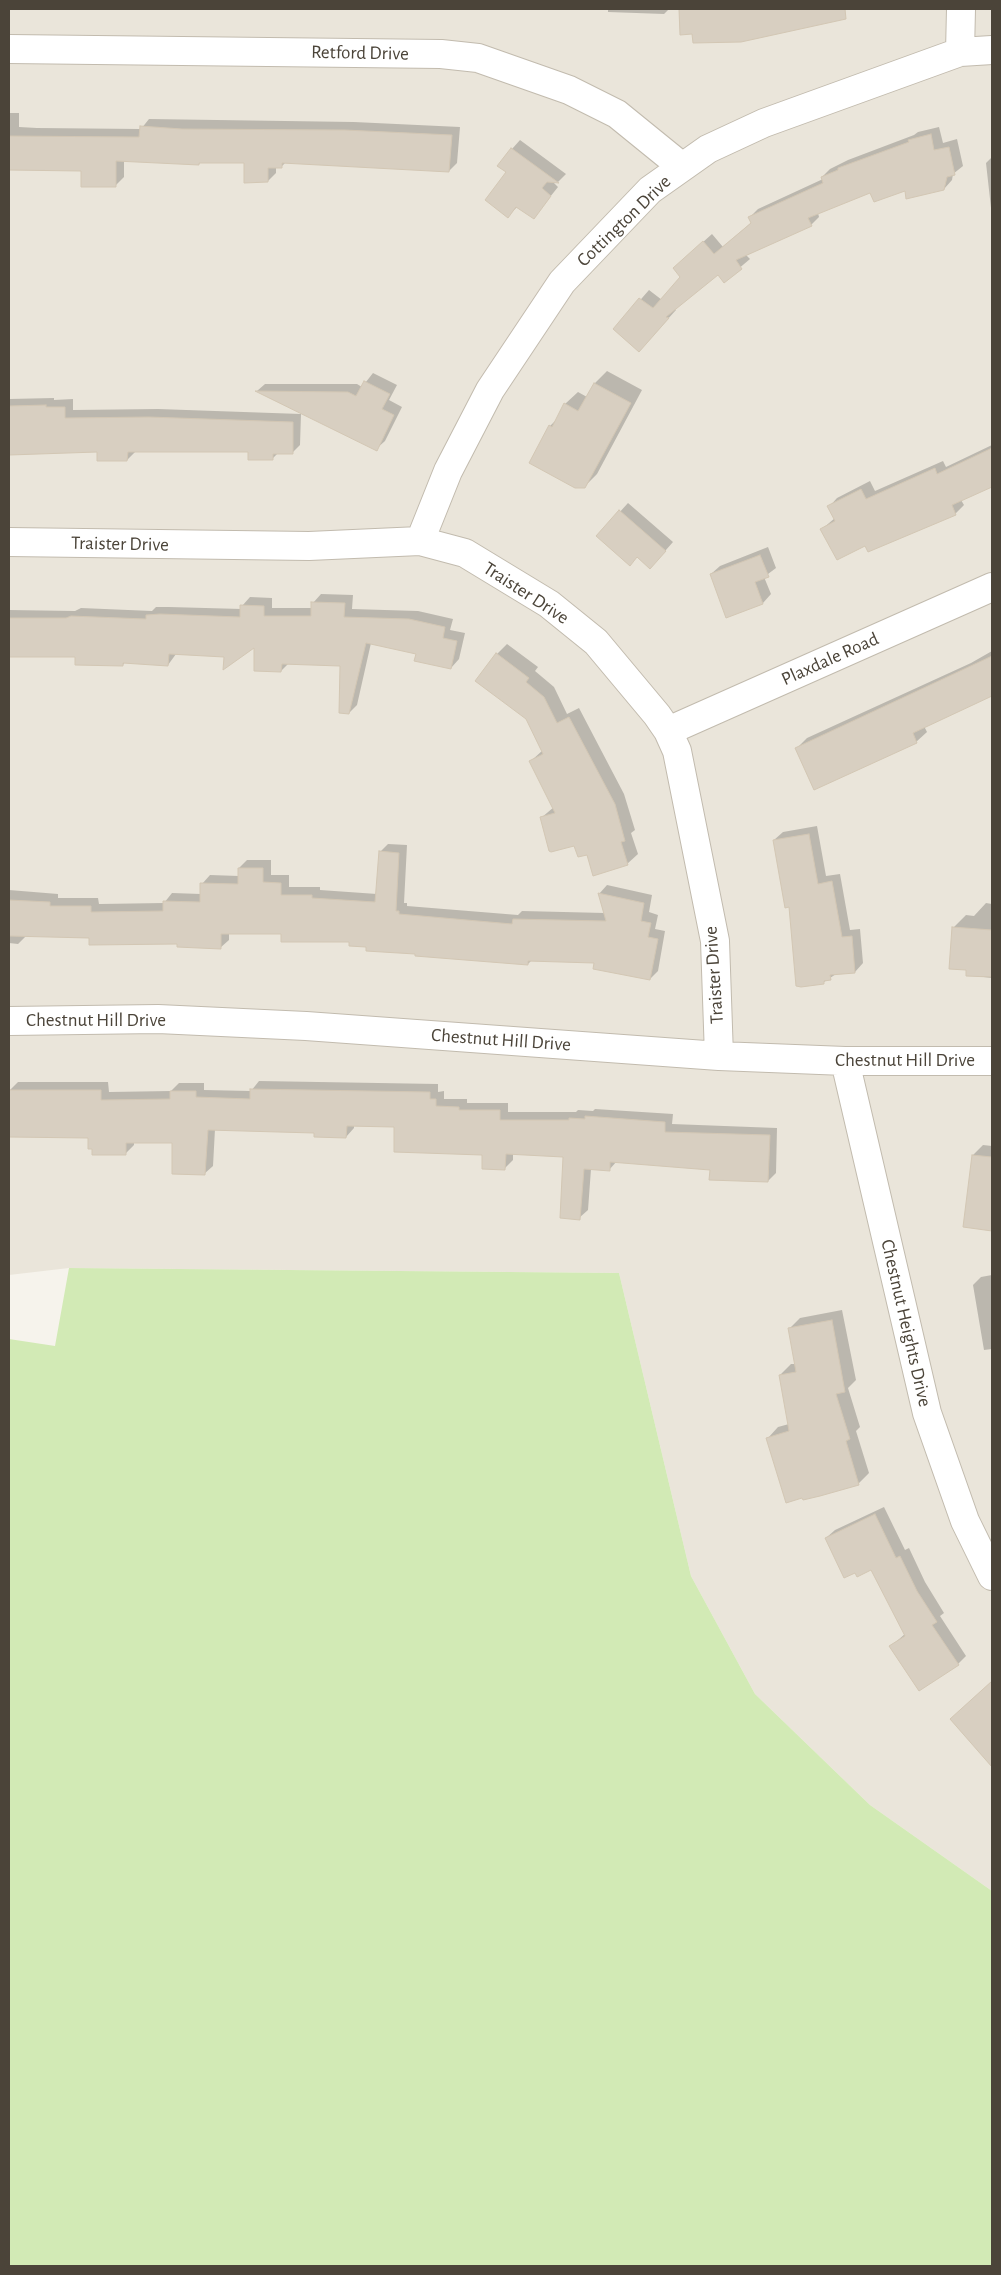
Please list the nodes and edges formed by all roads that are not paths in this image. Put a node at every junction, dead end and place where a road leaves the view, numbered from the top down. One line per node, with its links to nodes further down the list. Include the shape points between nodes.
1 (961, 9): 4 (street)
2 (9, 49): 5 (street, Retford Drive, via 441,54 478,58 569,90 617,114)
3 (992, 50): 4 (street, Cottington Drive)
4 (960, 52): 5 (street, Cottington Drive, via 764,123 708,149)
5 (682, 166): 6 (street, Cottington Drive, via 650,190 562,282 490,390 448,471)
6 (420, 541): 7 (street, Traister Drive, via 309,546); 9 (street, Traister Drive, via 465,553 549,604 596,642)
7 (9, 542)
8 (992, 587): 9 (street, Plaxdale Road)
9 (668, 730): 11 (street, Traister Drive, via 677,751 715,941)
10 (9, 1021): 11 (street, Chestnut Hill Drive, via 158,1018)
11 (718, 1056): 12 (street, Chestnut Hill Drive)
12 (845, 1061): 13 (street, Chestnut Hill Drive); 14 (street, Chestnut Heights Drive, via 927,1413 964,1521)
13 (992, 1061)
14 (992, 1576)

